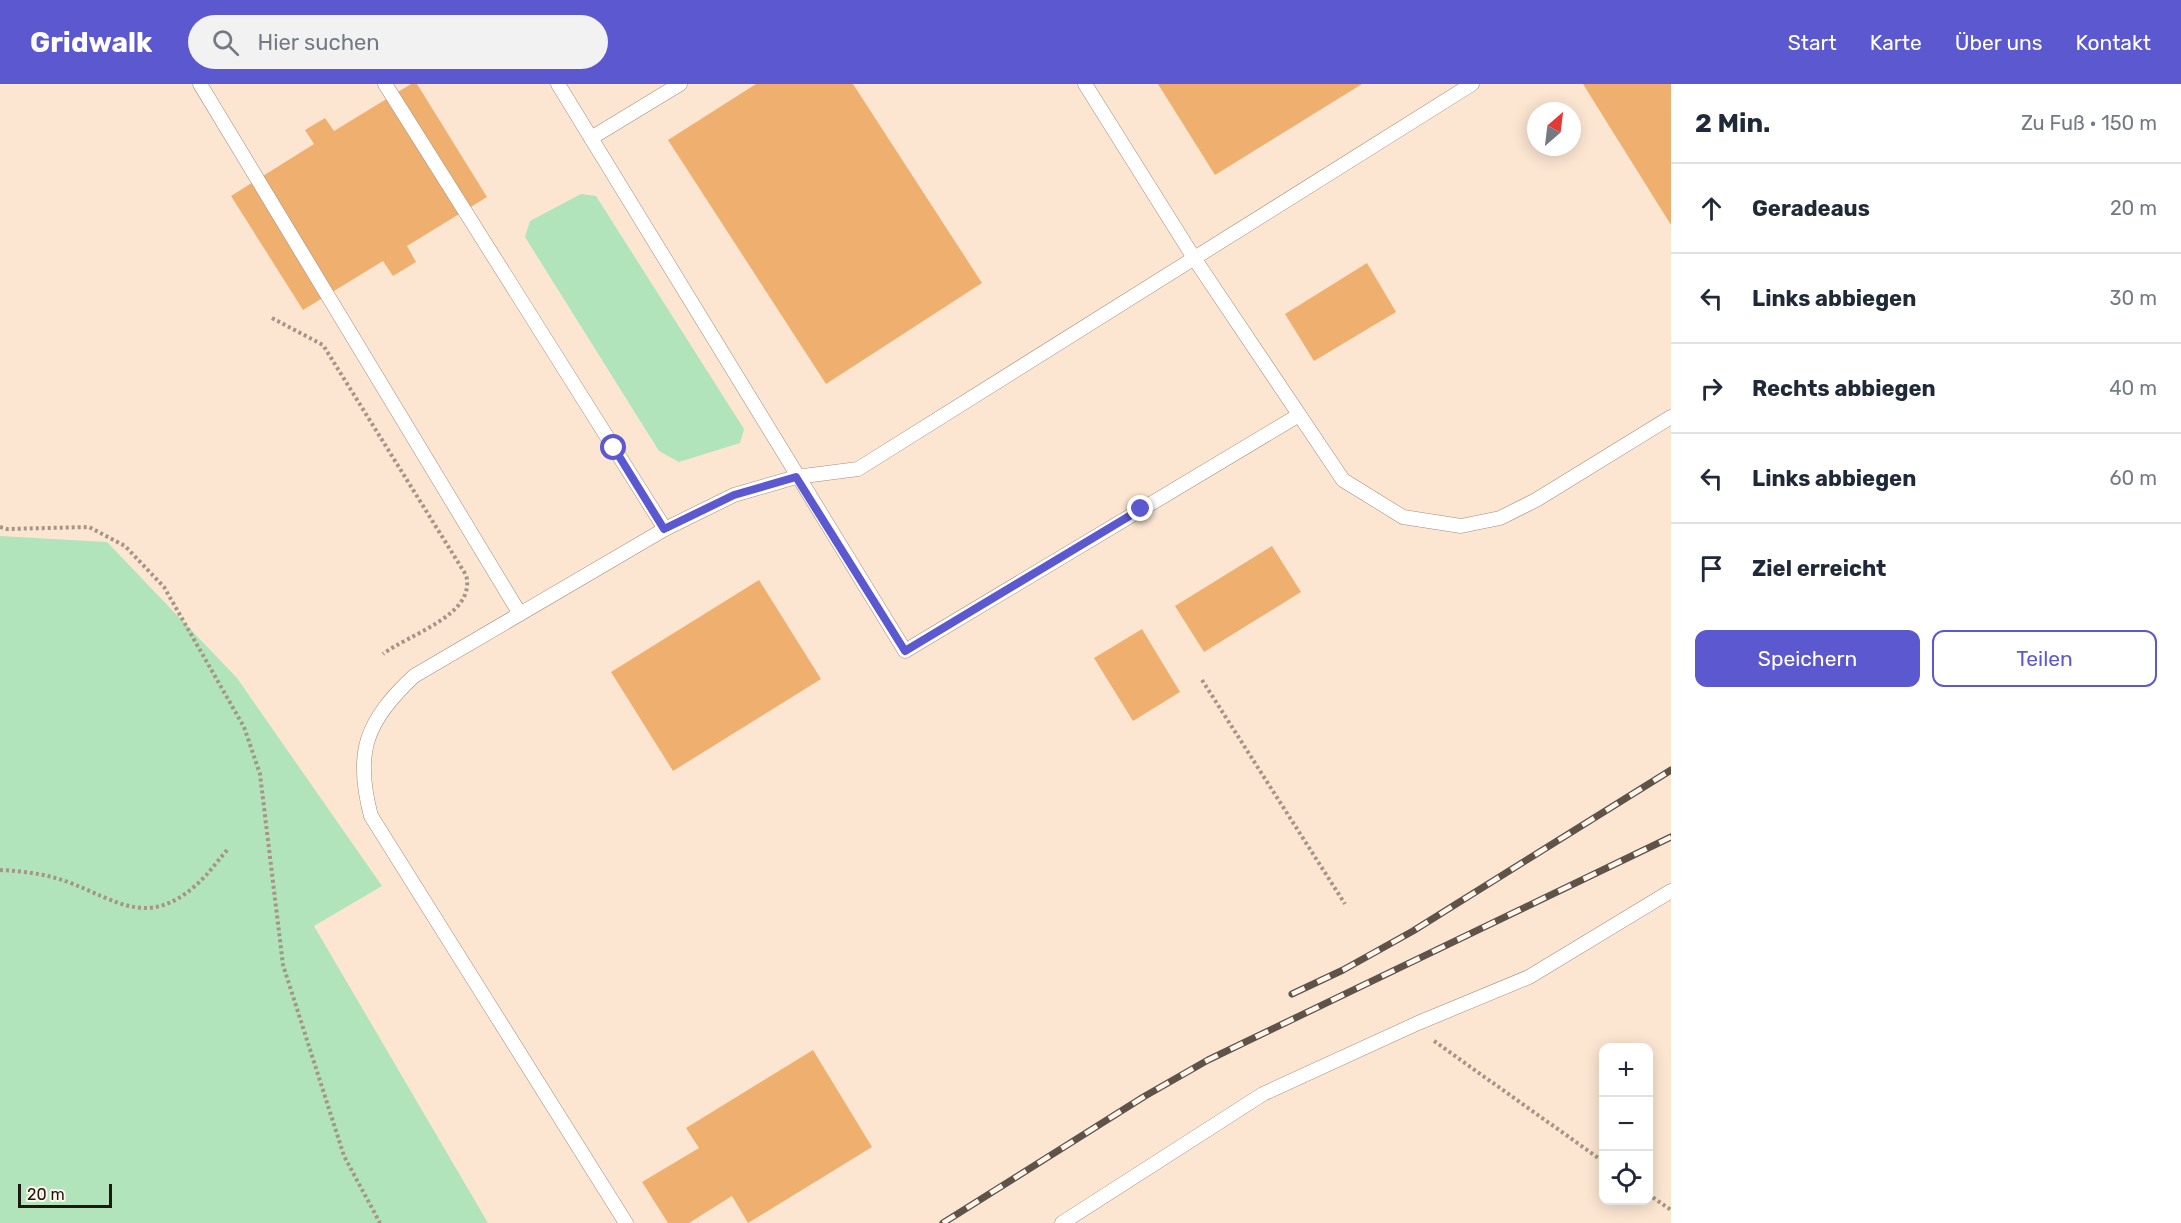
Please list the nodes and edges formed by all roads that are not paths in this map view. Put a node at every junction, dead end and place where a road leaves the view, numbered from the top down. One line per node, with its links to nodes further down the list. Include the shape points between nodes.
1 (200, 84): 13 (lane)
2 (386, 84): 12 (lane)
3 (558, 84): 7 (lane)
4 (680, 84): 7 (lane)
5 (1085, 84): 8 (lane)
6 (1472, 84): 8 (lane)
7 (591, 138): 11 (lane)
8 (1194, 258): 9 (lane); 11 (lane, via 858,470)
9 (1299, 415): 10 (lane, via 1343,480 1403,516 1461,526 1500,518 1536,500); 11 (lane, via 905,651)
10 (1671, 417)
11 (796, 477): 12 (lane, via 734,495)
12 (664, 529): 13 (lane)
13 (520, 614): 15 (lane, via 414,676 395,694 381,711 366,744 362,783 370,816)
14 (1671, 891): 16 (lane, via 1529,976 1263,1094)
15 (626, 1223)
16 (1062, 1223)

